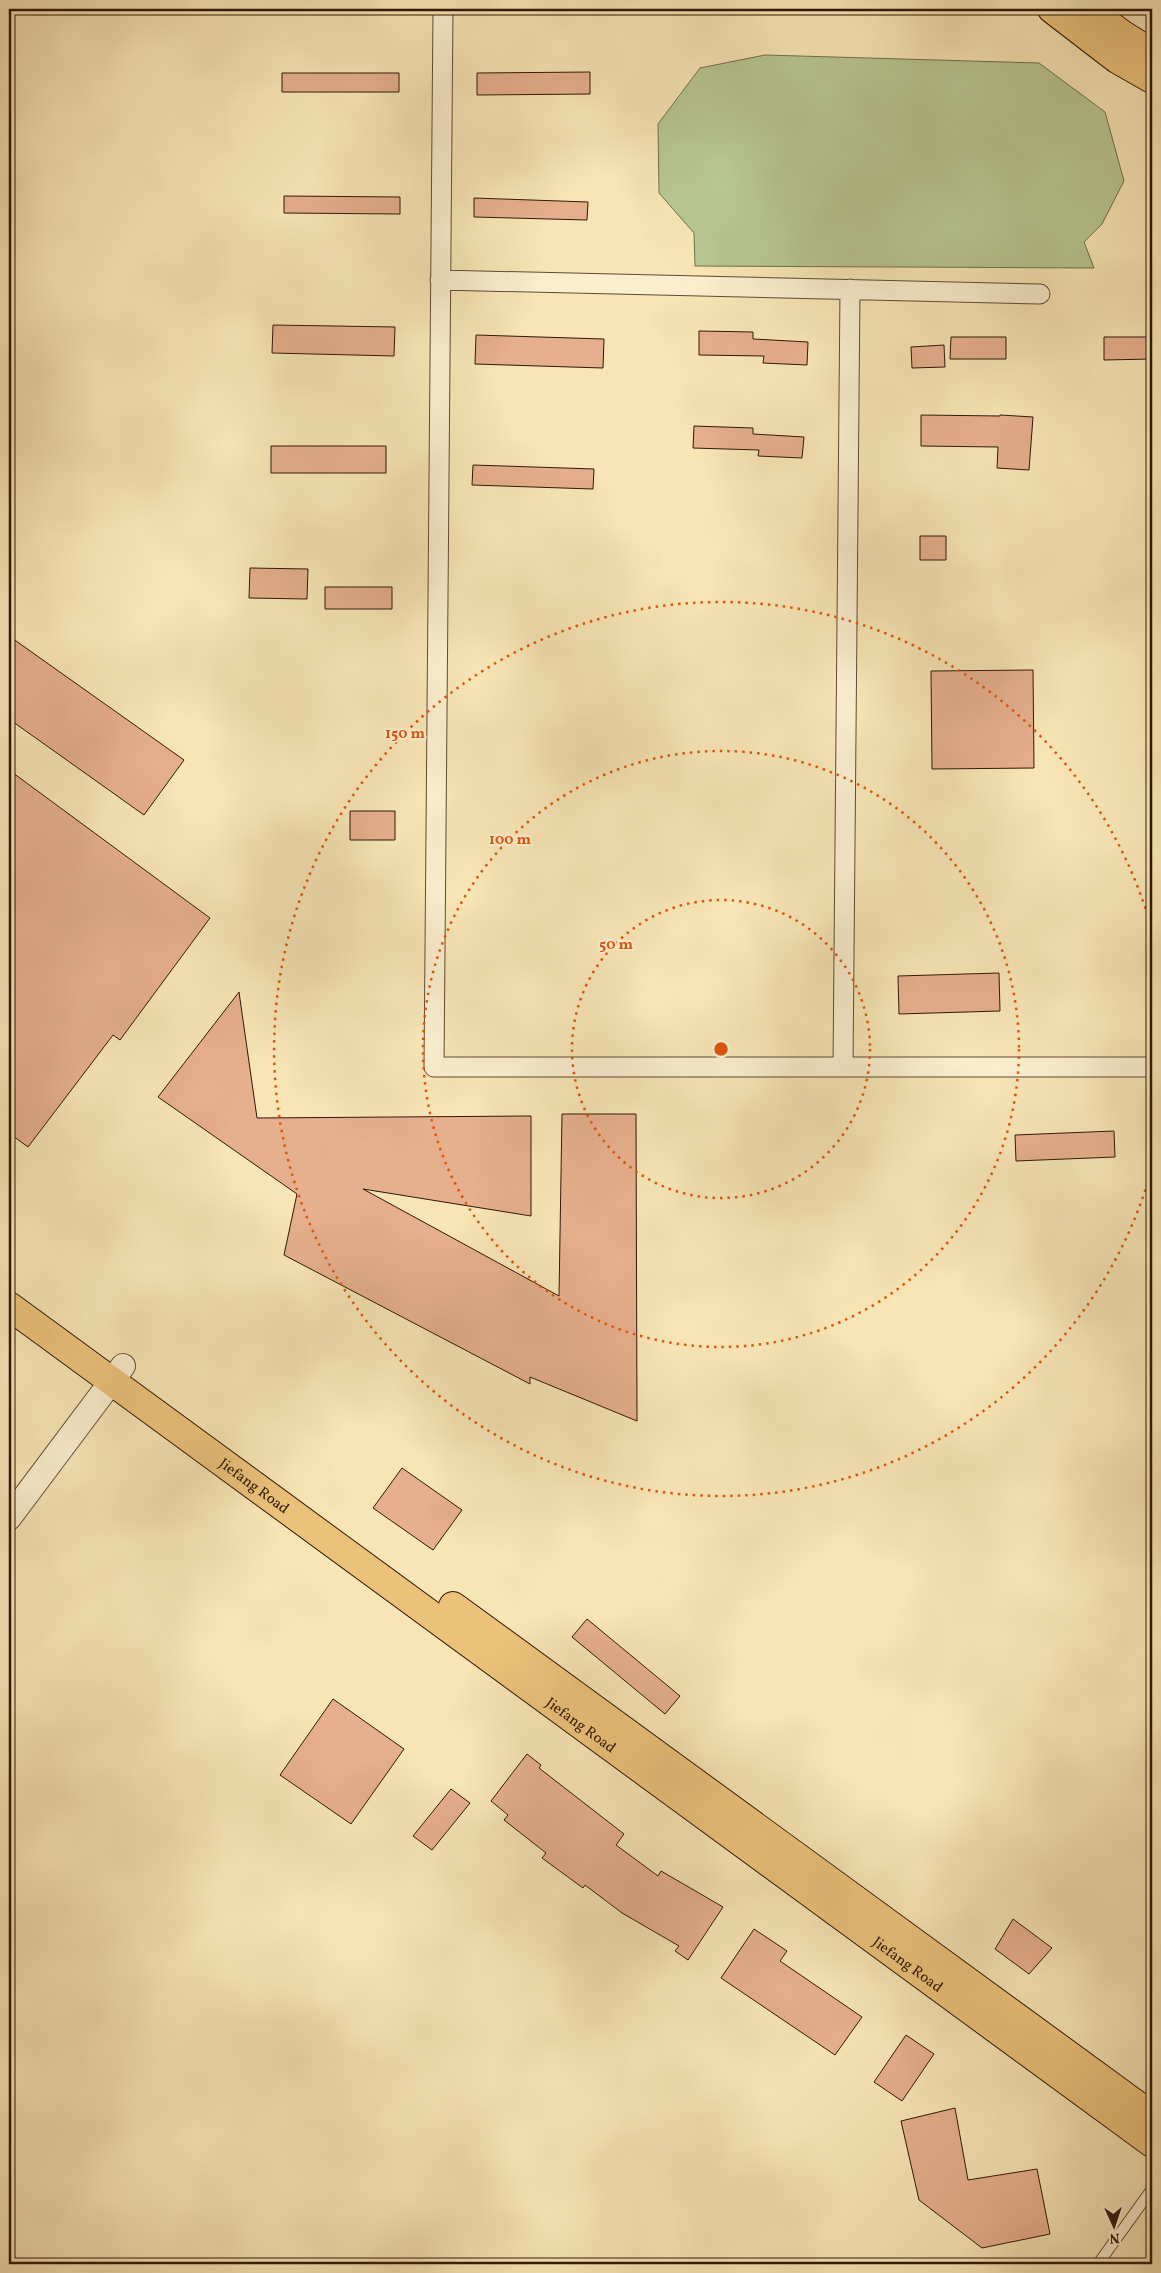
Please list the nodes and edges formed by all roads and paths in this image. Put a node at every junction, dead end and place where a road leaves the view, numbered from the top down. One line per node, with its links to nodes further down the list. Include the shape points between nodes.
1 (443, 9): 6 (street)
2 (1052, 9): 5 (main road, via 1117,59)
3 (1088, 9): 4 (main road)
4 (1152, 53)
5 (1152, 79)
6 (440, 280): 7 (street); 9 (street, via 434,1067)
7 (850, 289): 8 (street); 9 (street)
8 (1040, 294)
9 (842, 1067): 10 (street)
10 (1152, 1067)
11 (9, 1284): 13 (main road)
12 (9, 1306): 13 (main road, Jiefang Road)
13 (118, 1373): 14 (street); 15 (main road); 16 (main road, Jiefang Road)
14 (9, 1518)
15 (1152, 2116)
16 (1152, 2143)
17 (1152, 2189): 18 (lane)
18 (1098, 2264)

